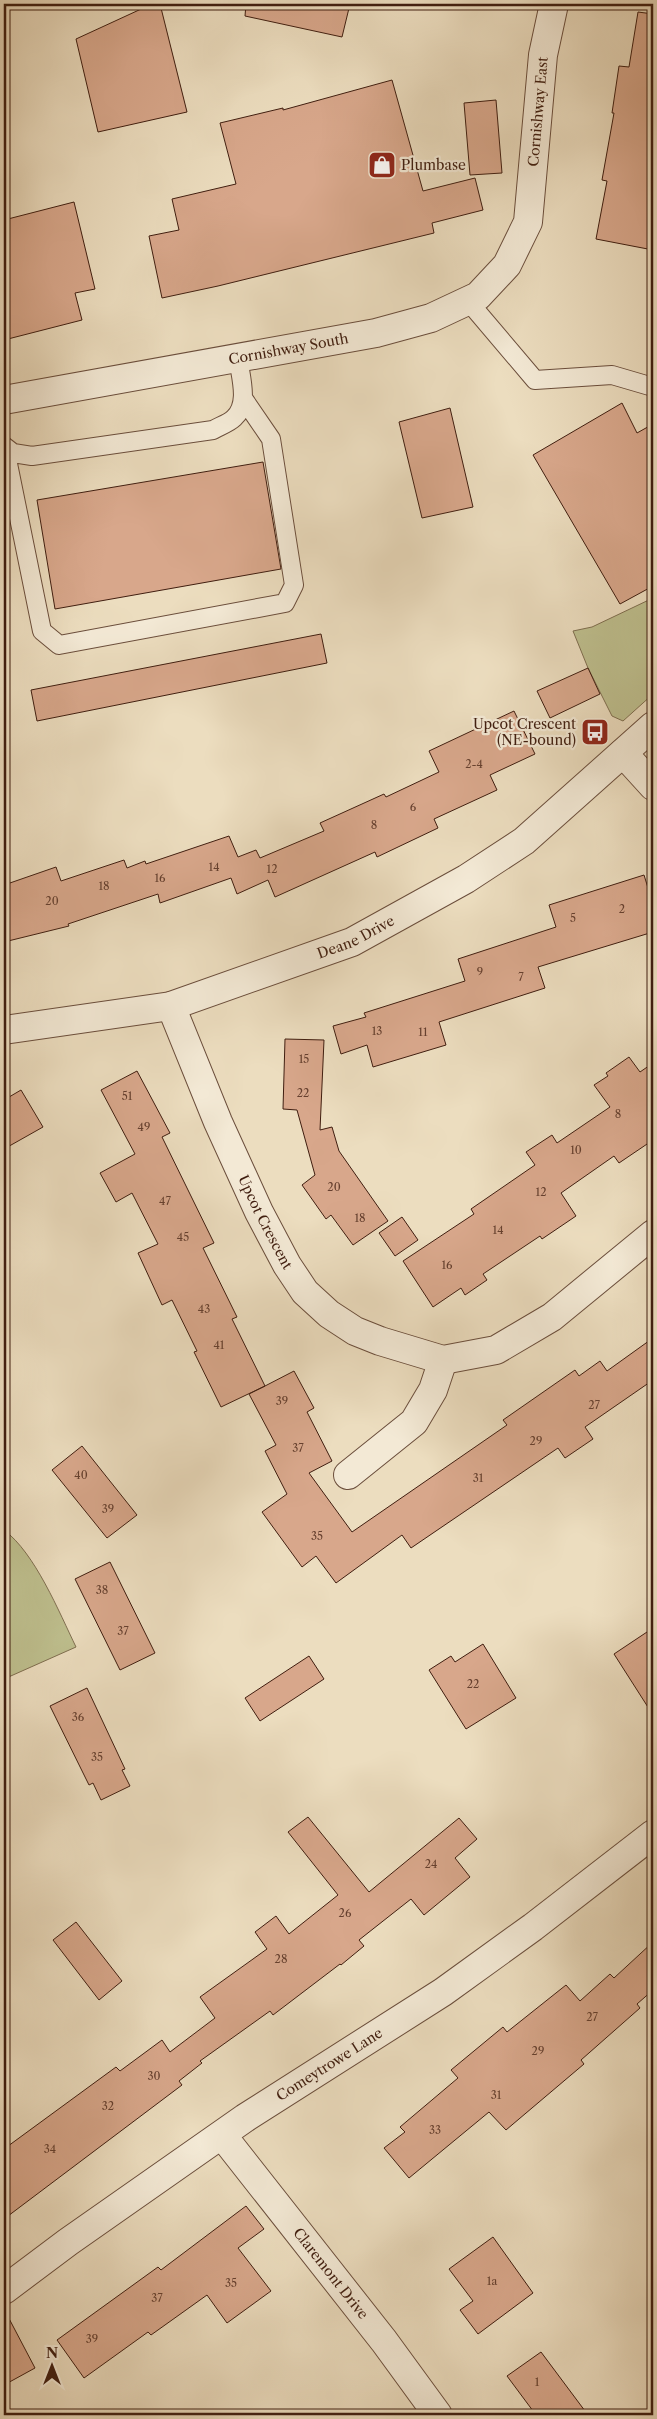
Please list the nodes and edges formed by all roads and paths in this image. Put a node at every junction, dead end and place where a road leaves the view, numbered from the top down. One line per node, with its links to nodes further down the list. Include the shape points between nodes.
1 (554, 4): 2 (street, Cornishway East, via 543,56)
2 (528, 222): 3 (street, Cornishway South, via 507,265 478,296)
3 (468, 301): 4 (street, Cornishway South, via 431,318 376,333); 5 (lane, via 535,380 612,375)
4 (238, 357): 6 (lane); 7 (street, Cornishway South)
5 (653, 386)
6 (243, 398): 8 (lane, via 241,410 234,419 213,430 32,456); 8 (lane, via 271,439 294,585 285,603 59,645 42,631)
7 (4, 400)
8 (4, 448)
9 (653, 726): 10 (street, Deane Drive)
10 (623, 754): 11 (street); 12 (street, Deane Drive, via 524,841 458,884 352,942)
11 (653, 786)
12 (171, 1006): 13 (street, Deane Drive); 15 (street, Upcot Crescent, via 259,1212 305,1292 329,1314 355,1331)
13 (4, 1030)
14 (653, 1234): 15 (street, Upcot Crescent, via 552,1316 504,1346)
15 (443, 1360): 16 (street, via 433,1390 414,1422)
16 (348, 1475)
17 (653, 1834): 18 (street, Comeytrowe Lane, via 443,1992)
18 (222, 2134): 19 (street, Comeytrowe Lane); 20 (street, Claremont Drive)
19 (4, 2290)
20 (438, 2415)

